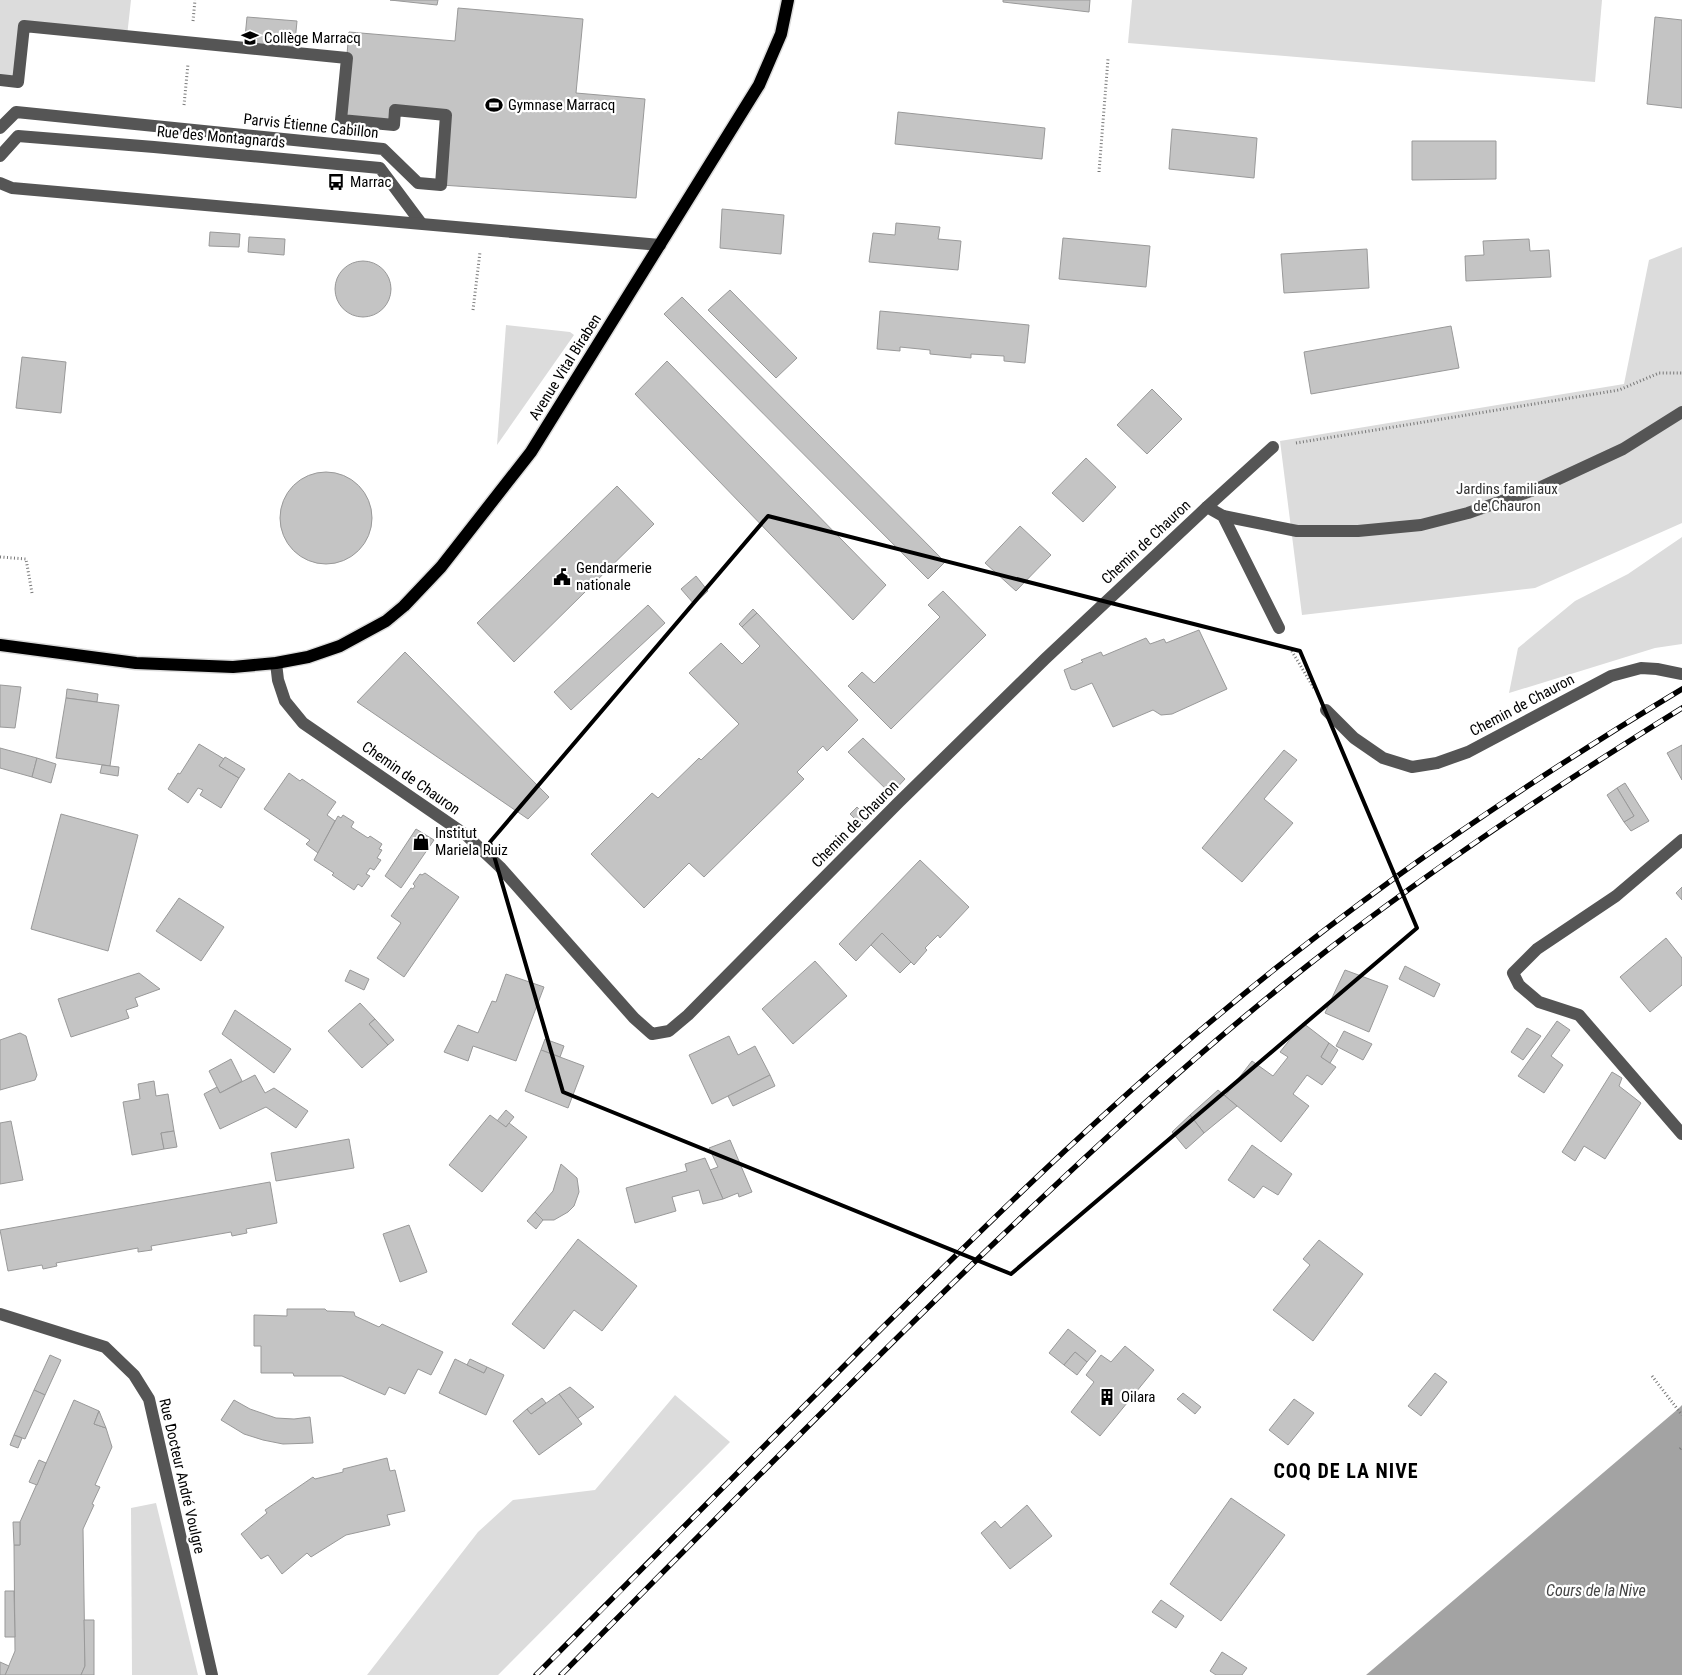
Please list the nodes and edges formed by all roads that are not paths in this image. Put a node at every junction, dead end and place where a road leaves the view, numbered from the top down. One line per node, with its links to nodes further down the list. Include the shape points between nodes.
1 (788, 0): 7 (main road, Avenue Vital Biraben, via 781,34 759,85)
2 (0, 80): 3 (street, Parvis Étienne Cabillon, via 18,82 24,26 347,58 341,120 394,125 395,110 446,115 441,185 418,183 383,149 16,112)
3 (0, 128)
4 (0, 156): 6 (street, Rue des Montagnards, via 18,136 380,168)
5 (0, 183): 6 (street, via 12,188)
6 (421, 223): 7 (street)
7 (660, 245): 14 (main road, Avenue Vital Biraben, via 531,452 441,567 386,621 340,646)
8 (1682, 412): 11 (street, Chemin de Chauron, via 1623,449 1539,488 1468,513 1421,525 1358,531 1297,531)
9 (1274, 447): 10 (street)
10 (1207, 507): 11 (street, Chemin de Chauron); 14 (street, Chemin de Chauron, via 1045,659 688,1015 669,1031 652,1034 634,1018 500,867 466,835 303,723 285,701)
11 (1223, 516): 12 (street)
12 (1279, 628)
13 (0, 645): 14 (main road, via 136,663 233,667)
14 (276, 664)
15 (1682, 674): 16 (street, Chemin de Chauron, via 1641,668 1611,676 1468,752 1437,763 1412,767 1383,758 1354,738)
16 (1326, 710)
17 (1682, 840): 18 (street, via 1616,896 1537,949 1513,973 1519,985 1539,1002 1579,1014)
18 (1682, 1134)
19 (0, 1314): 20 (street, Rue Docteur André Voulgre, via 105,1347 134,1375 149,1399)
20 (212, 1675)

